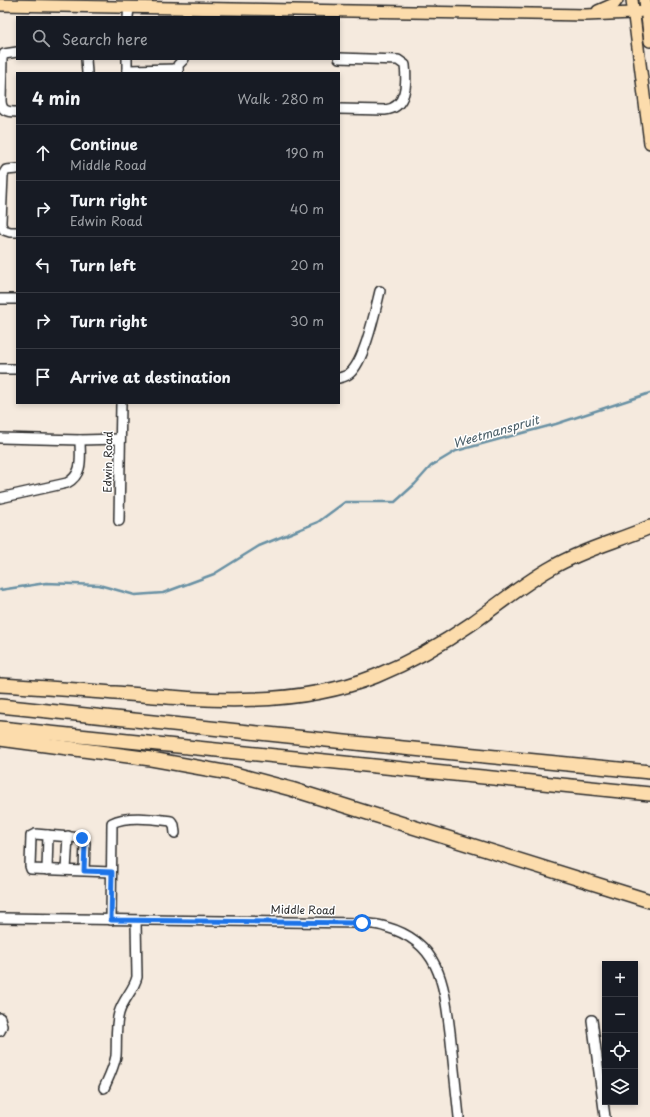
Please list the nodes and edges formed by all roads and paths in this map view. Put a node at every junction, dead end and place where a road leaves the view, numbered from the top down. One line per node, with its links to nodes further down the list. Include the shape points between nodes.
1 (617, 0): 8 (main road, via 606,9)
2 (632, 0): 7 (main road)
3 (60, 3): 4 (main road); 6 (main road)
4 (0, 5)
5 (647, 6): 7 (main road); 9 (main road)
6 (128, 12): 8 (main road)
7 (633, 12): 8 (main road); 20 (main road)
8 (586, 15)
9 (650, 41)
10 (16, 52): 19 (street, via 4,54 2,58 1,106 6,111)
11 (340, 58): 18 (street, via 398,60 405,69 404,92 396,107)
12 (86, 60): 16 (street)
13 (127, 60): 17 (street)
14 (183, 60): 15 (street, via 178,64)
15 (178, 71): 17 (street)
16 (87, 72)
17 (127, 72)
18 (340, 109)
19 (16, 112)
20 (650, 142)
21 (16, 169): 22 (street, via 6,170 3,175 1,225 4,230)
22 (16, 232)
23 (380, 291): 28 (street, via 374,320 361,356 351,373)
24 (0, 299): 25 (street)
25 (16, 299)
26 (0, 369): 27 (street)
27 (16, 369)
28 (340, 378)
29 (121, 404): 31 (street, Edwin Road)
30 (0, 438): 32 (street)
31 (120, 439): 32 (street); 34 (street, Edwin Road)
32 (80, 440): 33 (street, via 79,470 73,480)
33 (0, 498)
34 (119, 521)
35 (650, 527): 36 (highway, via 554,566 427,652 375,676 344,686 275,698 217,700)
36 (0, 685)
37 (0, 706): 41 (highway)
38 (0, 728): 43 (highway)
39 (0, 739): 51 (highway, via 151,759 235,774 337,803)
40 (650, 767): 41 (highway)
41 (615, 769): 42 (highway)
42 (650, 772)
43 (650, 794)
44 (175, 833): 50 (street, via 171,821 119,819 112,823)
45 (48, 835): 46 (street); 47 (street); 47 (street, via 31,836 30,866 31,869)
46 (68, 836): 48 (street); 49 (street, via 84,840)
47 (47, 870): 48 (street)
48 (66, 870): 49 (street)
49 (84, 871): 50 (street)
50 (112, 872): 53 (street)
51 (650, 901)
52 (0, 918): 53 (street, Middle Road)
53 (111, 920): 54 (street, Middle Road)
54 (136, 920): 58 (street, via 137,977 119,1012 116,1056); 59 (street, Middle Road, via 362,923 384,926 406,935 428,953 444,989)
55 (0, 1018): 57 (street)
56 (592, 1020): 60 (street)
57 (0, 1031)
58 (104, 1088)
59 (460, 1117)
60 (605, 1117)

